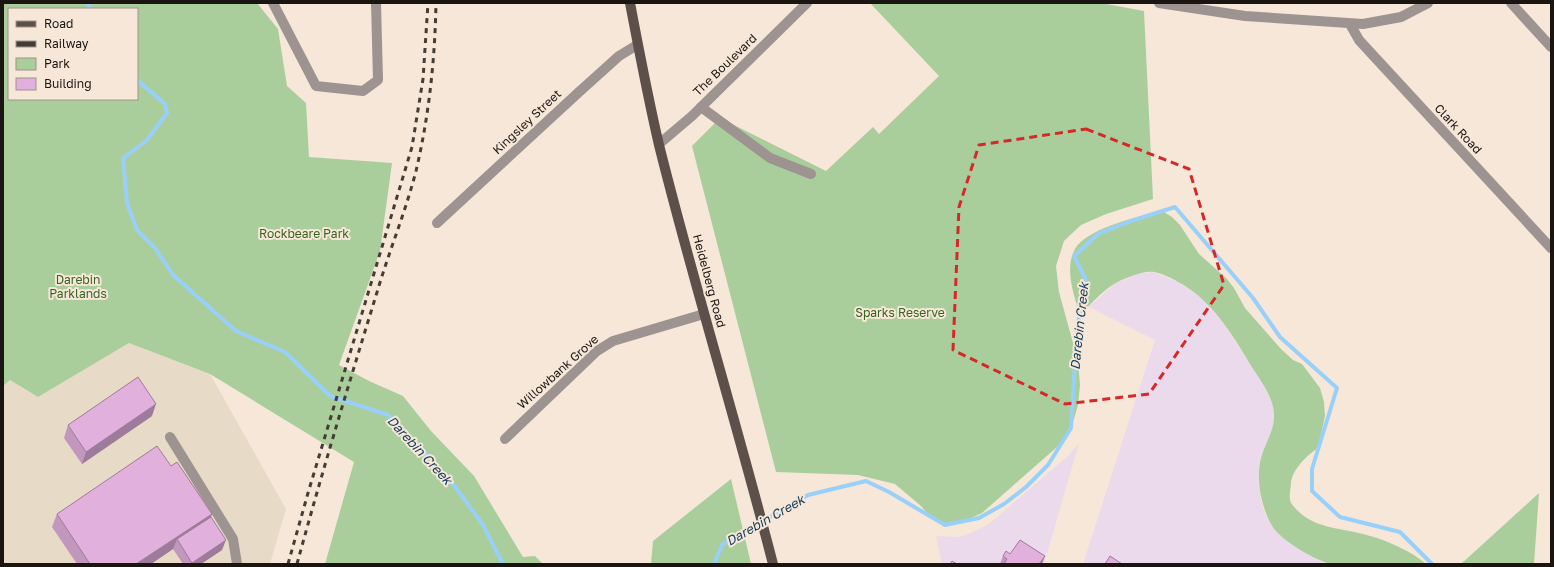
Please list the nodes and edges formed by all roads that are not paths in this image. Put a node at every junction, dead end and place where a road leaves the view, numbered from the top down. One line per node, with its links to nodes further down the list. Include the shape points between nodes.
1 (273, 3): 2 (street, via 316,86 363,91 378,80)
2 (376, 3)
3 (630, 3): 9 (main road, Heidelberg Road)
4 (807, 3): 11 (street, The Boulevard)
5 (1159, 3): 8 (street, via 1245,16)
6 (1428, 3): 8 (street, via 1401,17)
7 (1511, 3): 10 (street)
8 (1350, 24): 15 (street, Clark Road, via 1359,40)
9 (637, 45): 12 (main road, Heidelberg Road); 14 (street, Kingsley Street, via 619,56)
10 (1551, 47)
11 (701, 107): 12 (street, The Boulevard); 13 (street, via 770,158)
12 (659, 144): 16 (main road, Heidelberg Road)
13 (811, 174)
14 (437, 223)
15 (1551, 248)
16 (704, 314): 18 (street, Willowbank Grove, via 613,341 597,352); 20 (main road, Heidelberg Road)
17 (170, 437): 19 (street, via 233,539)
18 (505, 439)
19 (237, 564)
20 (774, 564)

